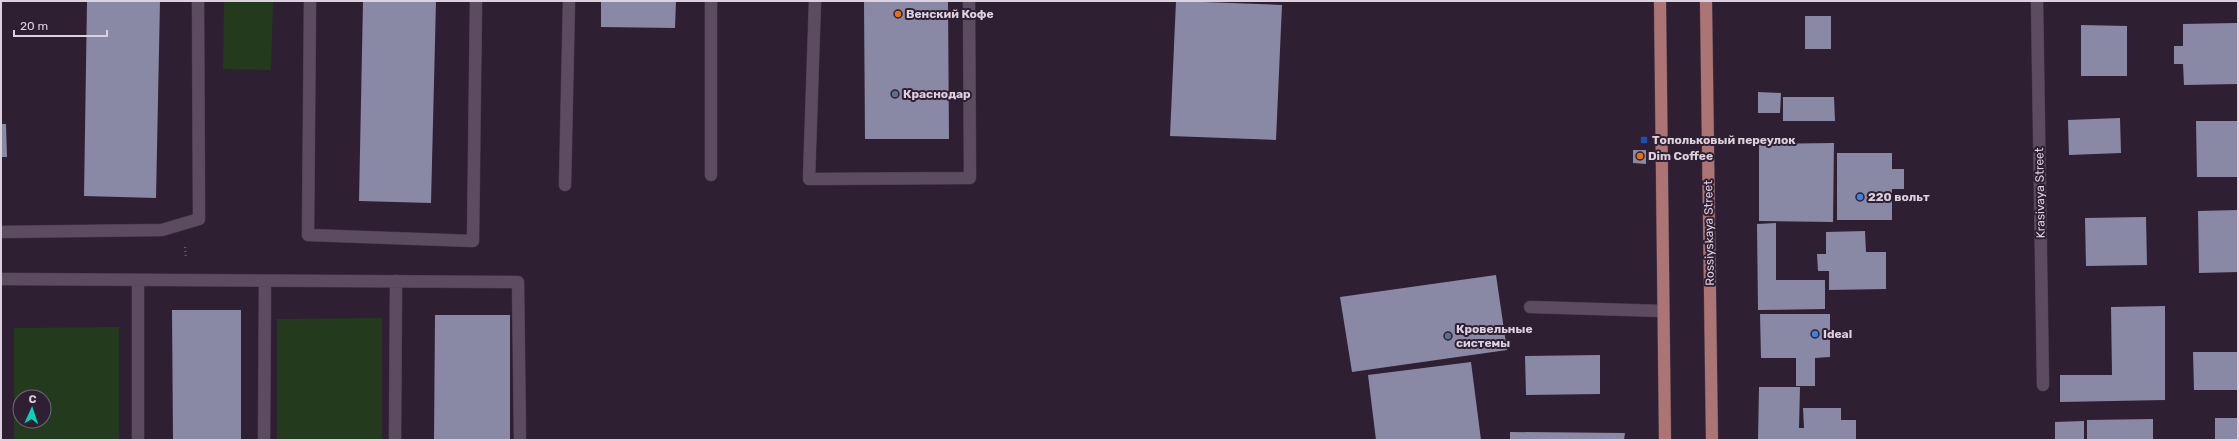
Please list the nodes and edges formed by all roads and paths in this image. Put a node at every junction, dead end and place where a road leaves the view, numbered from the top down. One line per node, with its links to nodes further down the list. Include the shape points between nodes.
1 (198, 1): 13 (street, via 199,218)
2 (310, 1): 3 (street, via 308,235 473,241)
3 (476, 1)
4 (569, 1): 12 (street)
5 (711, 1): 11 (street)
6 (815, 1): 7 (street, via 809,179 970,178)
7 (969, 1)
8 (1660, 1): 21 (main road)
9 (1706, 1): 28 (main road, Rossiyskaya Street)
10 (2037, 1): 22 (street, Krasivaya Street)
11 (711, 175)
12 (565, 185)
13 (182, 224): 14 (street, via 162,230); 17 (path)
14 (1, 232)
15 (1, 279): 16 (street)
16 (138, 280): 17 (street); 23 (street)
17 (189, 280): 18 (street)
18 (265, 281): 19 (street); 24 (street)
19 (396, 281): 25 (street); 26 (street, via 518,282)
20 (1530, 307): 21 (street)
21 (1663, 311): 27 (main road)
22 (2043, 385)
23 (138, 440)
24 (264, 440)
25 (395, 440)
26 (520, 440)
27 (1665, 440)
28 (1712, 440)

